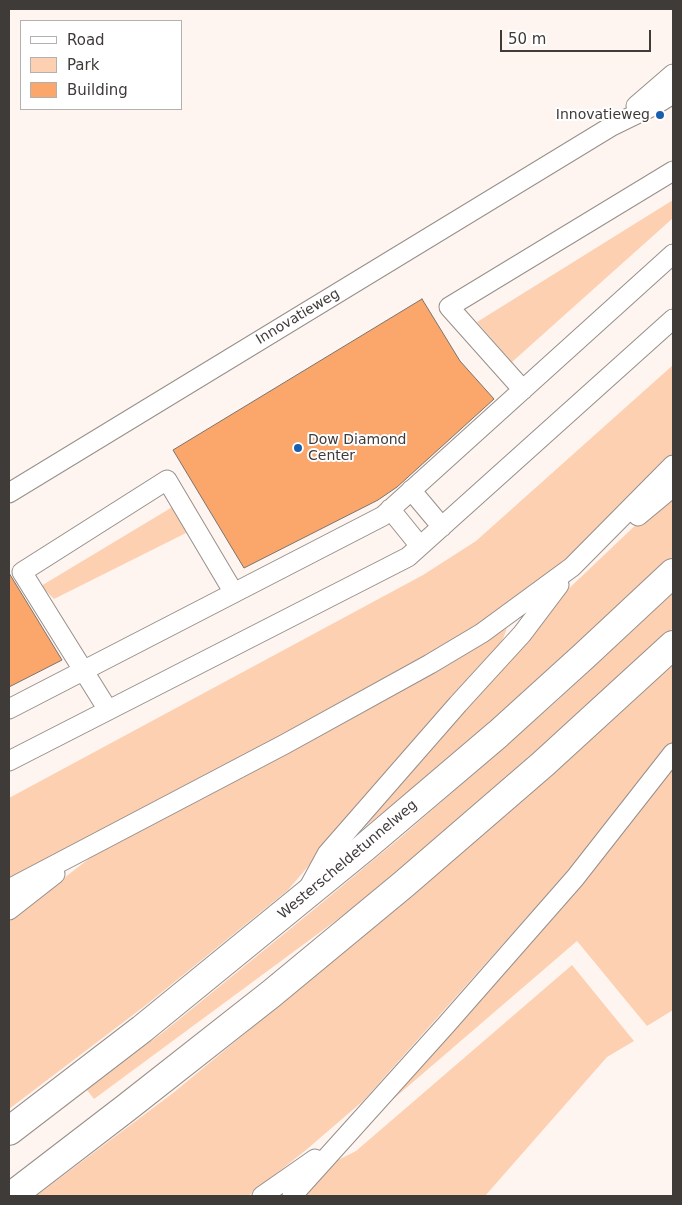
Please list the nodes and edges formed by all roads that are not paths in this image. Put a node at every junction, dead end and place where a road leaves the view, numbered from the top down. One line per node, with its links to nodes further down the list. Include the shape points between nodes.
1 (673, 74): 3 (street, Innovatieweg)
2 (673, 94): 3 (street, Innovatieweg)
3 (612, 126): 11 (street, Innovatieweg)
4 (673, 171): 7 (street, via 449,308)
5 (673, 254): 7 (street)
6 (673, 319): 13 (street)
7 (523, 390): 10 (street)
8 (673, 465): 15 (street)
9 (673, 487): 15 (street)
10 (411, 490): 12 (street); 13 (street)
11 (9, 493)
12 (390, 509): 14 (street); 17 (street)
13 (442, 527): 14 (street)
14 (420, 546): 21 (street, via 408,557)
15 (572, 567): 24 (street, via 482,633 437,660 285,744); 26 (street, via 522,634 327,854)
16 (673, 573): 26 (highway, Westerscheldetunnelweg, via 498,734)
17 (234, 592): 19 (street); 19 (street, via 166,480 22,572)
18 (673, 645): 30 (highway, via 404,884 271,994)
19 (83, 670): 20 (street); 21 (street)
20 (9, 708)
21 (108, 710): 23 (street)
22 (673, 753): 29 (street, via 564,891)
23 (9, 760)
24 (94, 843): 25 (street); 27 (street)
25 (9, 889)
26 (303, 898): 28 (highway, Westerscheldetunnelweg, via 142,1029)
27 (9, 910)
28 (9, 1130)
29 (342, 1139): 31 (street); 32 (street)
30 (14, 1194)
31 (262, 1196)
32 (292, 1196)

